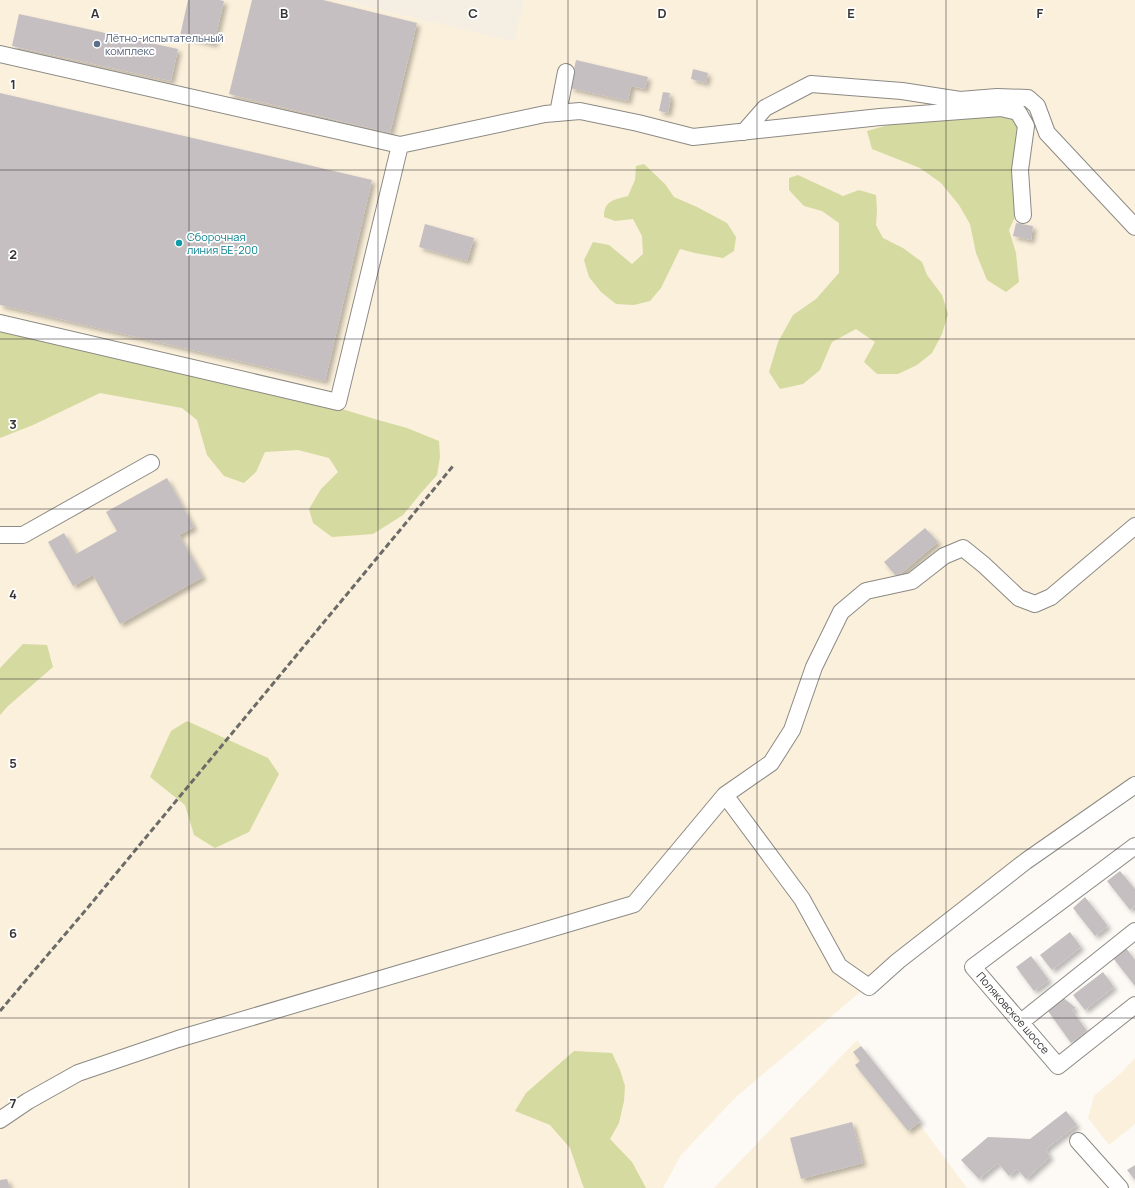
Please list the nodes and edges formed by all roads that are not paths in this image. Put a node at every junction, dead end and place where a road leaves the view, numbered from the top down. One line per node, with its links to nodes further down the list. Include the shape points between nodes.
1 (0, 54): 7 (street)
2 (566, 72): 3 (street)
3 (558, 113): 6 (street, via 580,111 693,137); 7 (street)
4 (1040, 116): 5 (street); 6 (street, via 1037,106 1028,98 960,100 811,84 765,108); 9 (street, via 1047,133)
5 (1022, 119): 6 (street, via 1018,112 1001,108 880,117); 8 (street, via 1026,126 1020,170)
6 (744, 132)
7 (400, 145): 10 (street, via 338,402)
8 (1024, 216)
9 (1135, 227)
10 (0, 323)
11 (151, 463): 13 (street, via 23,535)
12 (1135, 526): 15 (street, via 1051,597 1035,604 1019,598 962,548 944,556 912,581 866,591 841,612 814,667 792,730 771,763)
13 (0, 535)
14 (1135, 785): 15 (street, via 1026,861 898,961 869,987 839,966 802,899)
15 (725, 795): 20 (street, via 634,904 178,1039 78,1073)
16 (1135, 846): 19 (street, Поляковское шоссе, via 973,967)
17 (1135, 931): 19 (street)
18 (1135, 1005): 19 (street, Поляковское шоссе, via 1058,1066)
19 (1021, 1022)
20 (0, 1120)
21 (1078, 1141): 22 (street)
22 (1120, 1188)

